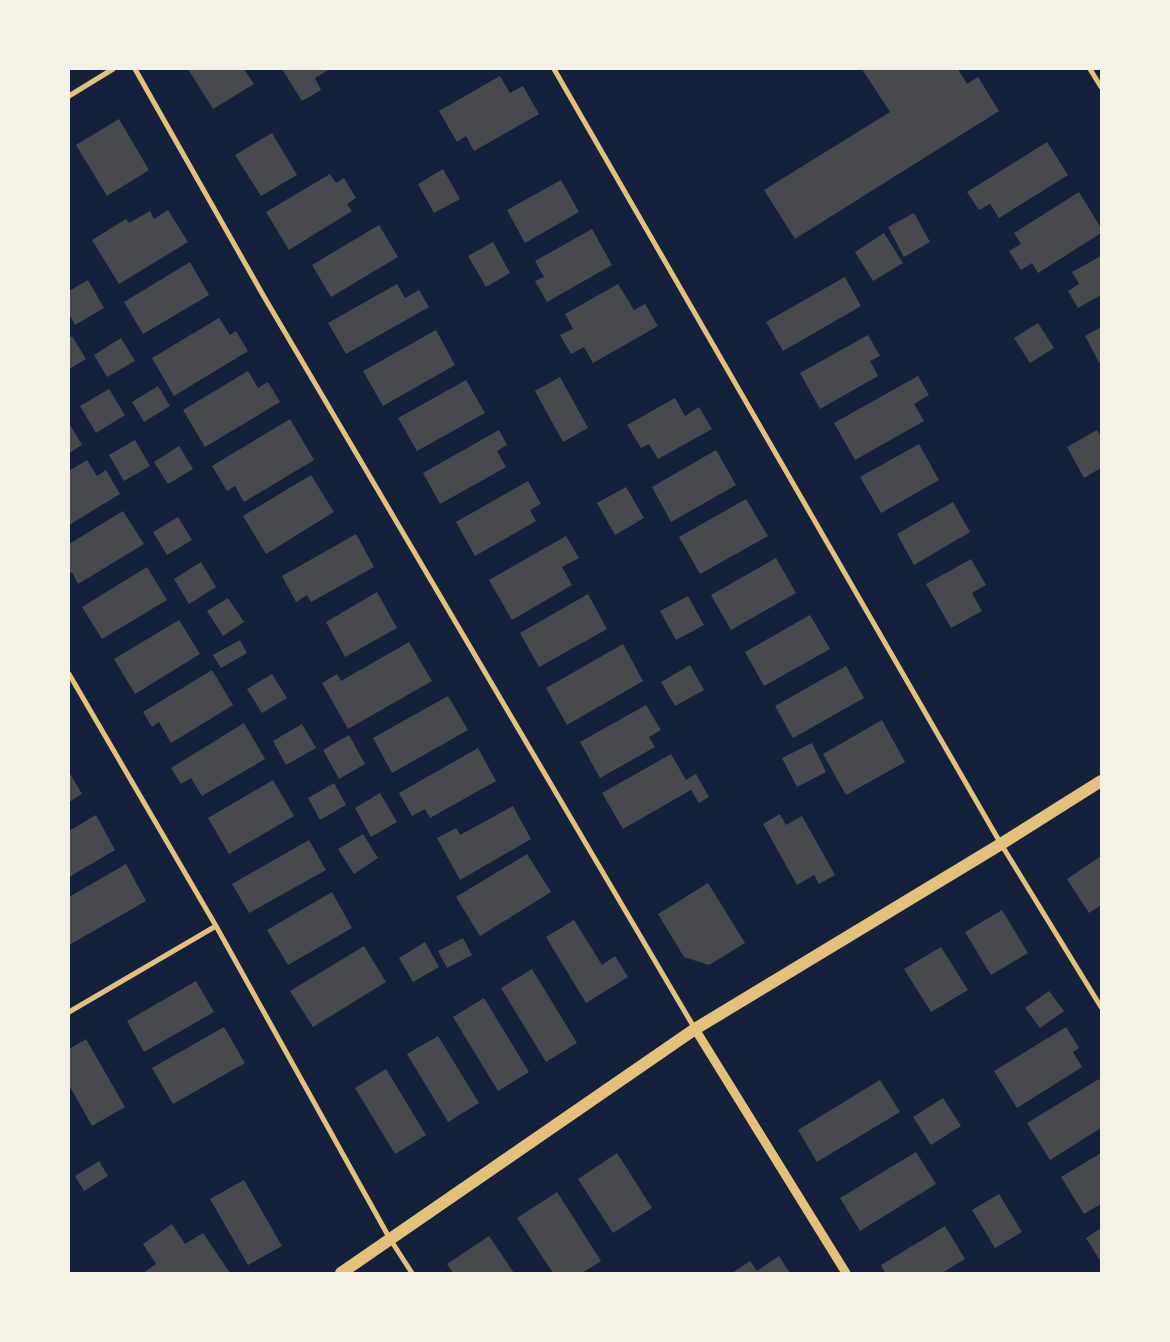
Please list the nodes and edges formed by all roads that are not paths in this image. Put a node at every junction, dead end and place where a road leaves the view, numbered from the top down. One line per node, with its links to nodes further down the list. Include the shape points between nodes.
1 (113, 69): 6 (street)
2 (135, 69): 13 (street, via 262,295)
3 (554, 69): 9 (street)
4 (1090, 69): 5 (street)
5 (1101, 87)
6 (69, 96)
7 (69, 674): 10 (street)
8 (1101, 780): 9 (main road)
9 (1001, 844): 11 (street); 13 (main road)
10 (216, 926): 12 (street); 14 (street)
11 (1101, 1007)
12 (69, 1012)
13 (695, 1029): 14 (main road); 17 (street)
14 (390, 1239): 15 (main road); 16 (street)
15 (341, 1273)
16 (412, 1273)
17 (846, 1273)

